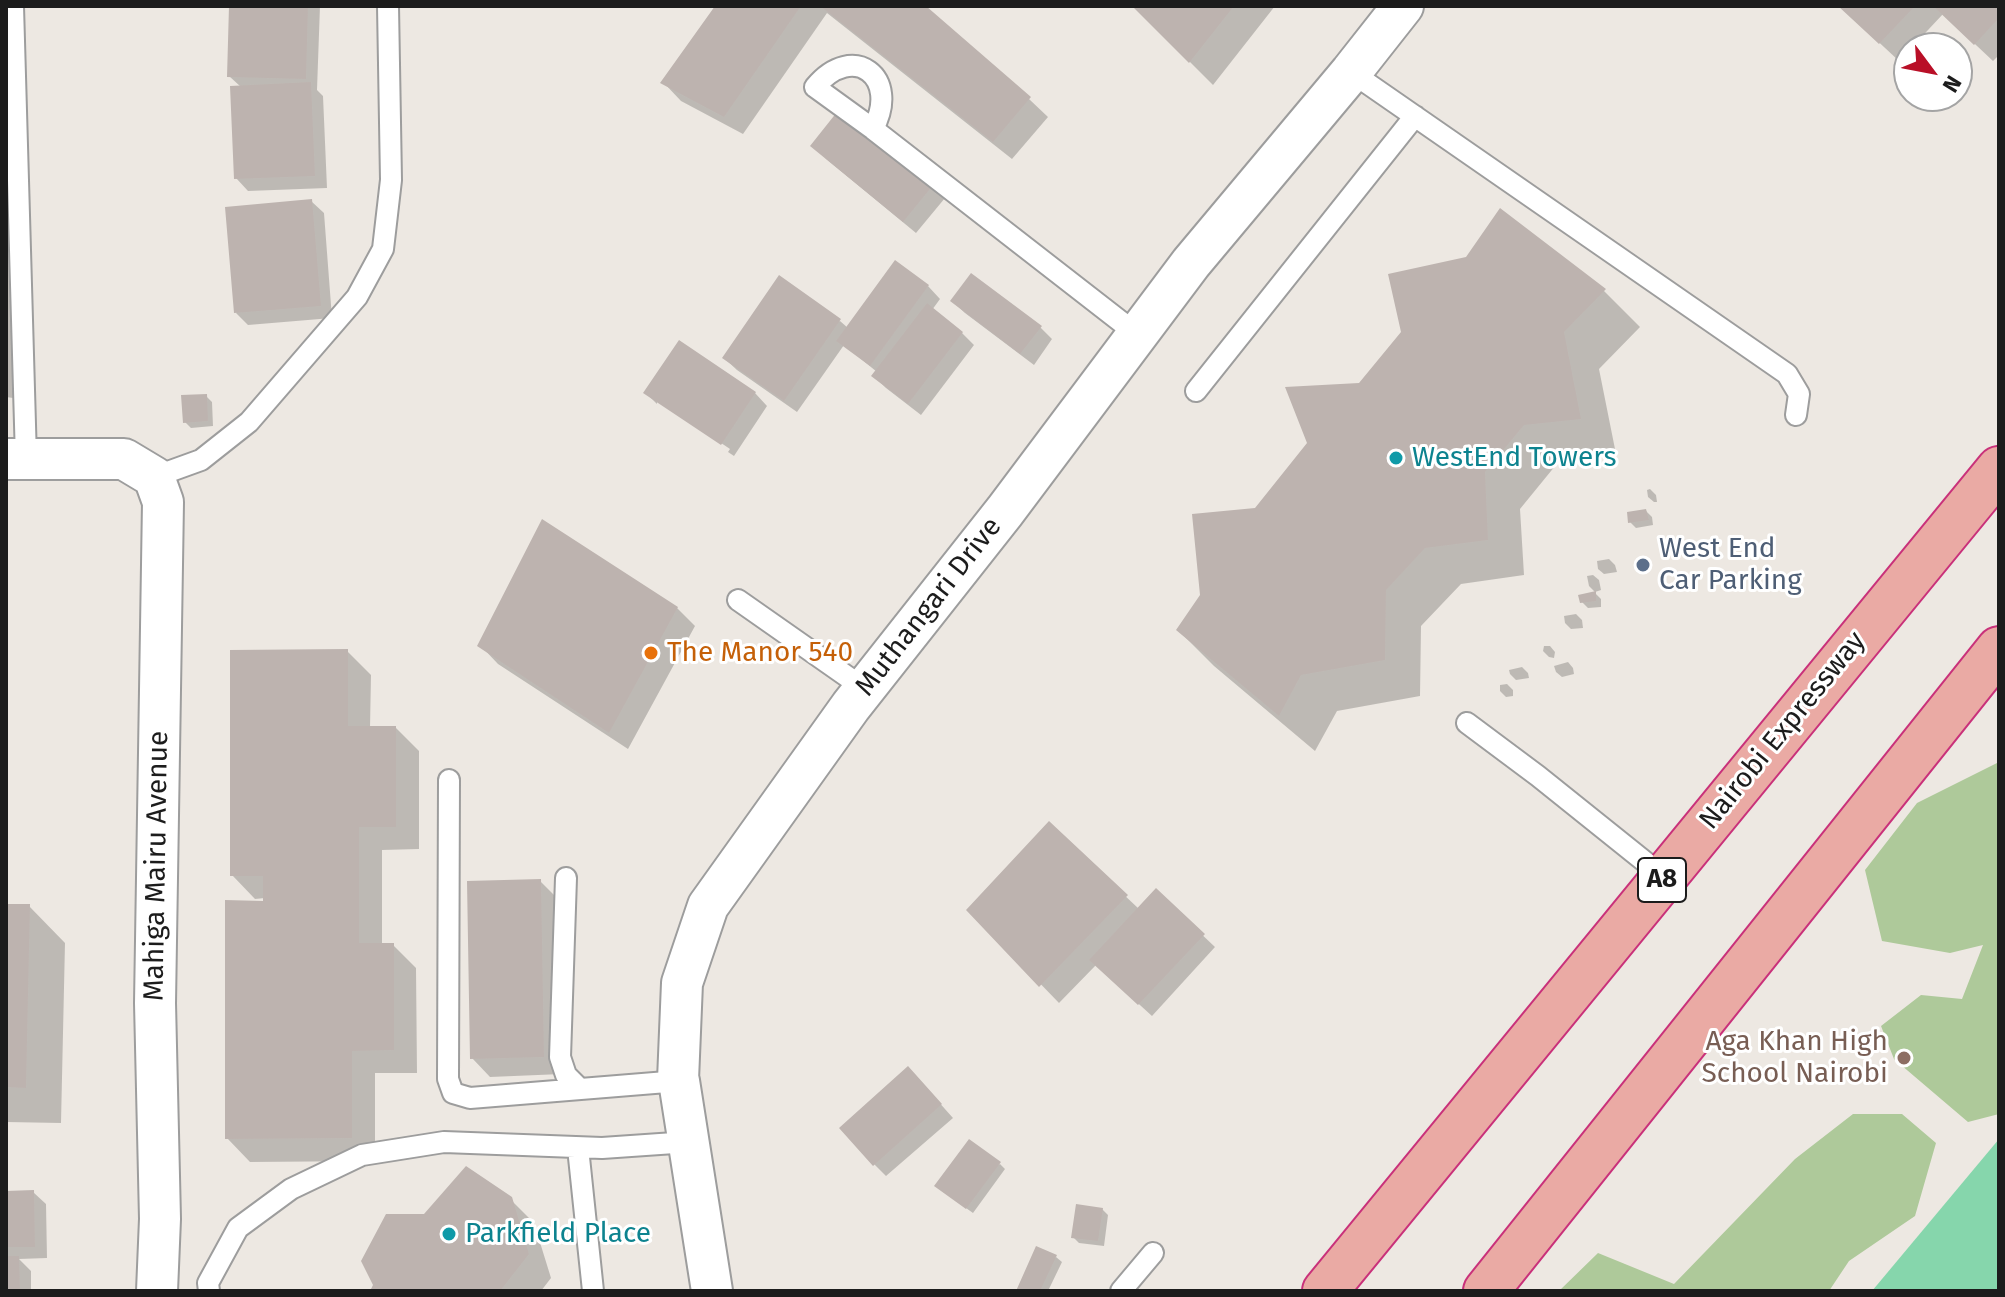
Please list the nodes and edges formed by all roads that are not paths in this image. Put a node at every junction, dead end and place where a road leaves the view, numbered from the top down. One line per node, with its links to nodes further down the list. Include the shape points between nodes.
1 (13, 6): 10 (lane)
2 (388, 6): 11 (lane, via 391,180 383,249 357,297 249,422 201,460)
3 (1403, 6): 4 (street, Muthangari Drive)
4 (1351, 72): 5 (lane); 7 (street, Muthangari Drive, via 1191,263)
5 (1415, 116): 8 (lane); 9 (lane, via 1787,374 1799,394)
6 (873, 129): 7 (lane)
7 (1138, 335): 15 (street, Muthangari Drive)
8 (1196, 391)
9 (1796, 415)
10 (16, 459): 11 (street)
11 (139, 468): 25 (street, Mahiga Mairu Avenue, via 163,502 155,1003)
12 (1999, 469): 18 (highway, Nairobi Expressway / A8)
13 (738, 600): 15 (lane)
14 (1999, 649): 31 (highway)
15 (865, 689): 20 (street, Muthangari Drive, via 708,906 682,983)
16 (1467, 723): 18 (lane)
17 (449, 780): 21 (lane, via 448,1079 453,1093 470,1098)
18 (1664, 877): 30 (highway, Nairobi Expressway / A8)
19 (566, 878): 21 (lane, via 560,1057 566,1075)
20 (679, 1081): 21 (lane); 22 (street, Muthangari Drive)
21 (579, 1088)
22 (689, 1142): 23 (lane); 28 (street, Muthangari Drive)
23 (578, 1148): 26 (lane, via 444,1142 362,1155 291,1189 238,1228 208,1283); 27 (lane)
24 (1153, 1253): 29 (lane)
25 (157, 1291)
26 (209, 1291)
27 (593, 1291)
28 (712, 1291)
29 (1121, 1291)
30 (1325, 1291)
31 (1486, 1291)

